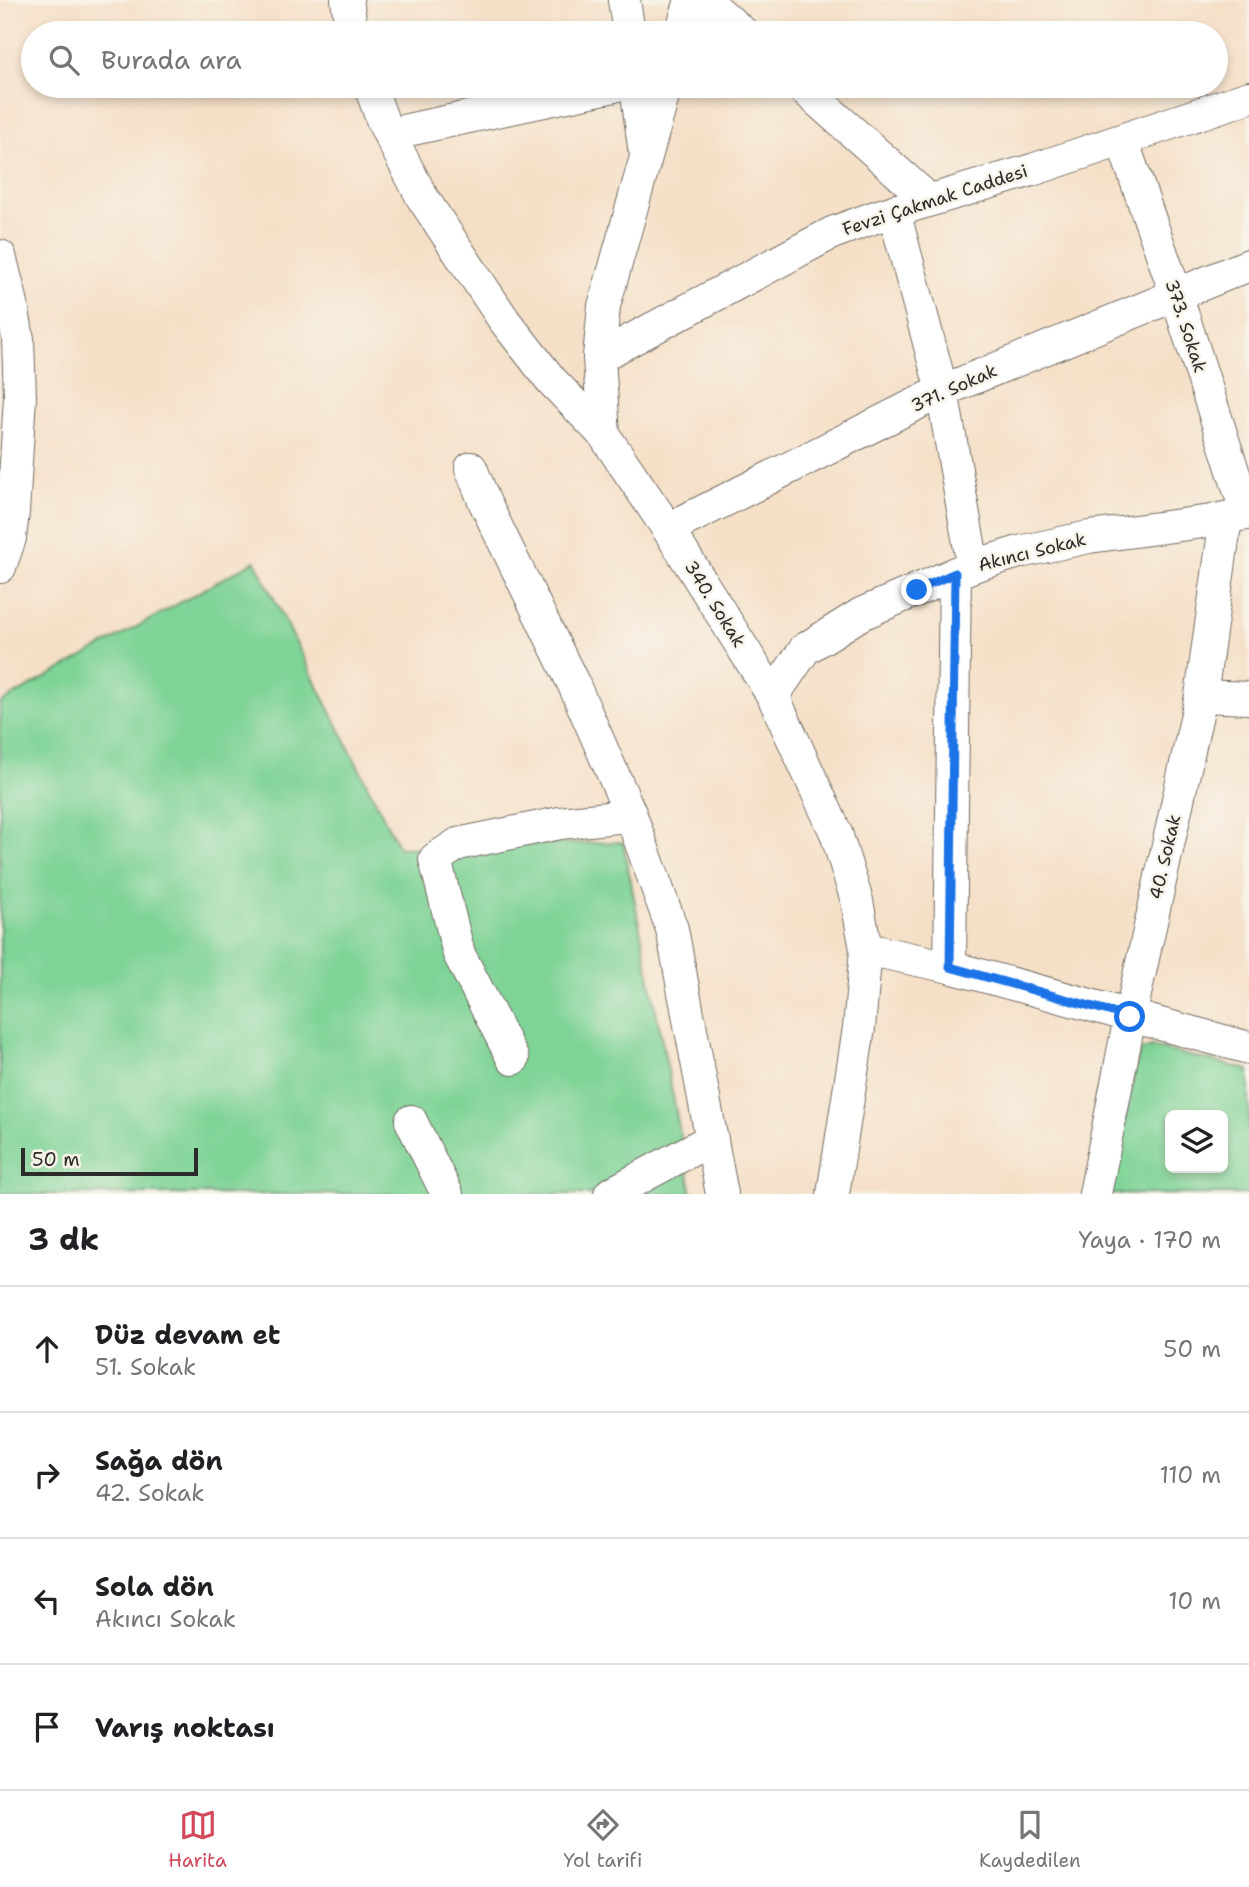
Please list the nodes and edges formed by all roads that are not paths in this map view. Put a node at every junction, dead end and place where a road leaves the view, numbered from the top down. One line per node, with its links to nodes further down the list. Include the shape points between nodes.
1 (347, 0): 5 (street)
2 (624, 0): 6 (street)
3 (691, 0): 7 (street)
4 (705, 0): 8 (street)
5 (350, 21)
6 (627, 21)
7 (685, 21)
8 (729, 21)
9 (1249, 97): 16 (street, Fevzi Çakmak Caddesi)
10 (374, 98): 15 (street, 340. Sokak)
11 (558, 98): 15 (street)
12 (638, 98): 17 (street)
13 (663, 98): 17 (street)
14 (814, 98): 18 (street)
15 (389, 134): 26 (street, 340. Sokak, via 422,197 504,320 551,380)
16 (1122, 140): 18 (street, Fevzi Çakmak Caddesi); 22 (street, 373. Sokak)
17 (646, 159): 24 (street, via 604,306)
18 (929, 200): 19 (street, Fevzi Çakmak Caddesi)
19 (896, 210): 24 (street, Fevzi Çakmak Caddesi, via 832,233); 25 (street)
20 (0, 256): 23 (street)
21 (1249, 265): 22 (street, 371. Sokak)
22 (1176, 294): 25 (street, 371. Sokak); 28 (street, 373. Sokak)
23 (6, 300): 30 (street, via 19,339 20,397 10,538)
24 (599, 357): 26 (street)
25 (942, 391): 29 (street, 371. Sokak); 31 (street)
26 (604, 435): 29 (street, 340. Sokak)
27 (471, 468): 35 (street)
28 (1241, 515): 31 (street, Akıncı Sokak, via 1089,537); 33 (street, 40. Sokak)
29 (668, 529): 32 (street, 340. Sokak)
30 (0, 567)
31 (964, 570): 32 (street, Akıncı Sokak, via 861,614 805,649); 37 (street)
32 (773, 696): 36 (street, 340. Sokak, via 836,833)
33 (1201, 696): 34 (street); 38 (street, 40. Sokak)
34 (1249, 698)
35 (630, 813): 40 (street, via 458,844 435,859 459,954); 42 (street, via 672,929)
36 (866, 949): 37 (street); 46 (street, 340. Sokak, via 859,1028)
37 (950, 967): 38 (street)
38 (1130, 1017): 39 (street); 47 (street, 40. Sokak)
39 (1249, 1048)
40 (513, 1059)
41 (411, 1121): 43 (street)
42 (712, 1139): 44 (street); 45 (street)
43 (447, 1194)
44 (610, 1194)
45 (722, 1194)
46 (832, 1194)
47 (1095, 1194)

